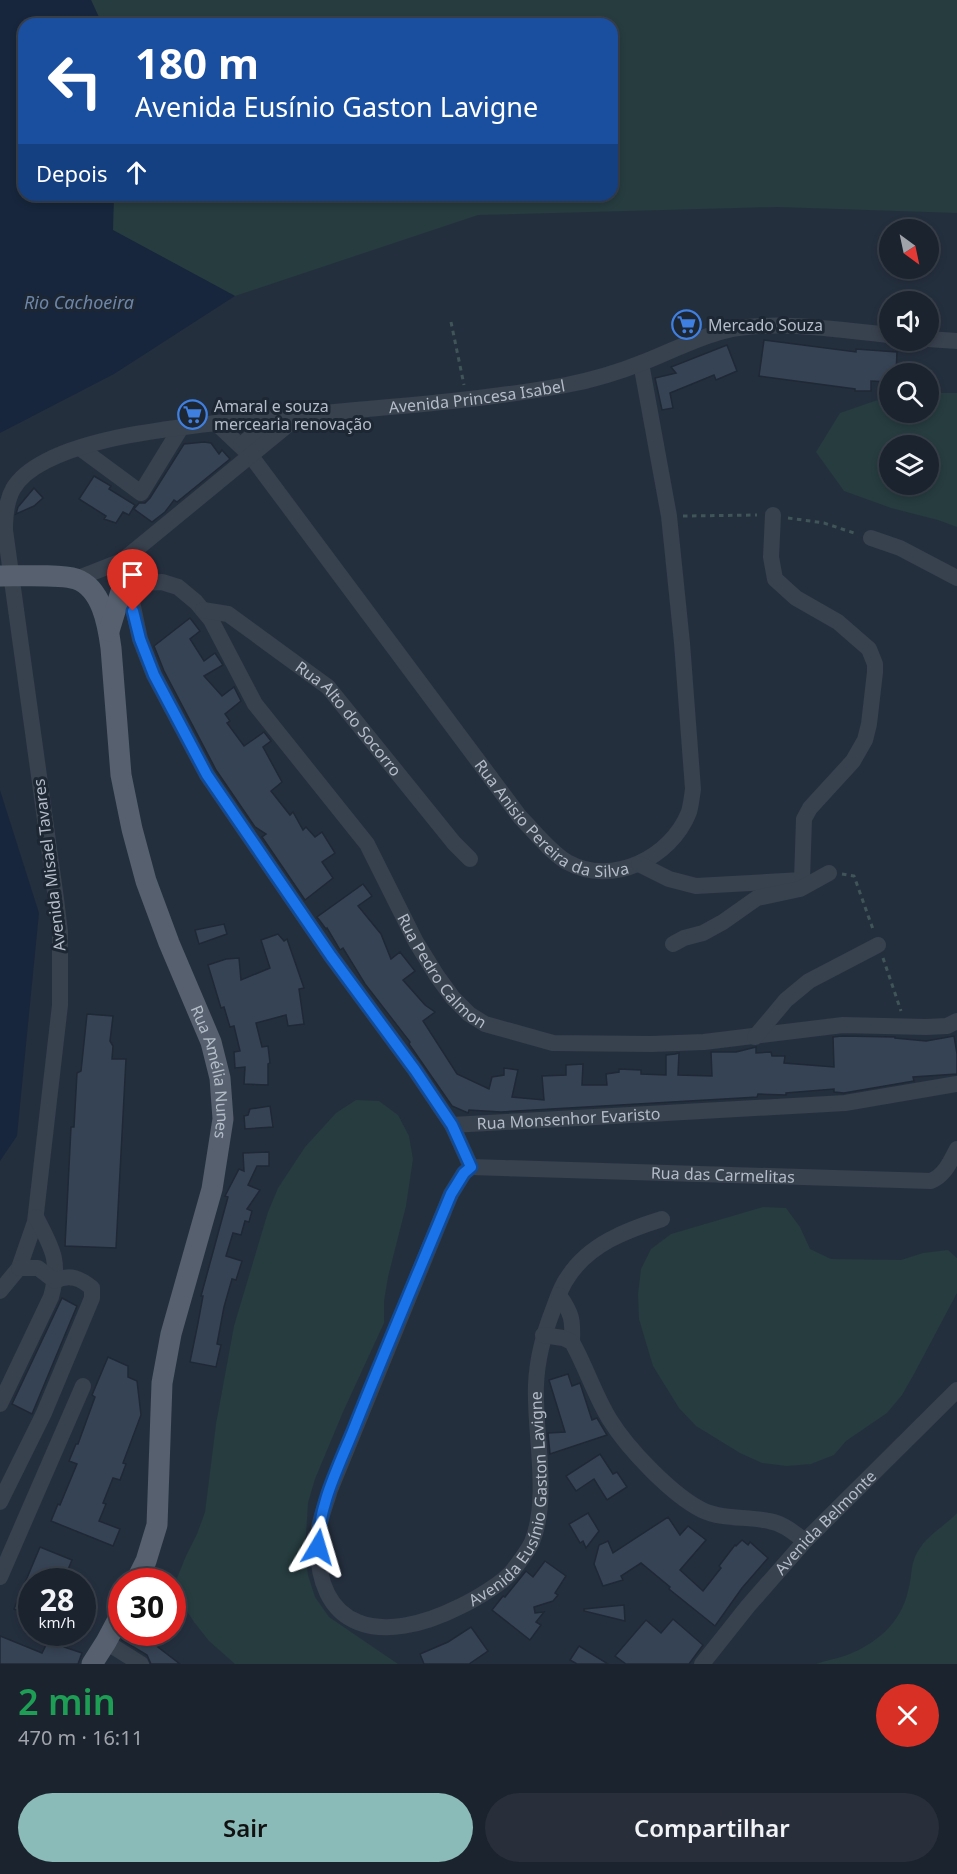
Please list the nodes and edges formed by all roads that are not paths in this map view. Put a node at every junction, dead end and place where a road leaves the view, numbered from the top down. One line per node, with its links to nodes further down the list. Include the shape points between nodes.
1 (879, 334): 4 (street, Avenida Princesa Isabel, via 814,327 752,327 724,331)
2 (939, 340): 3 (street)
3 (957, 341)
4 (641, 363): 5 (street, Avenida Princesa Isabel, via 567,385 467,399); 21 (street, Rua Anisio Pereira da Silva, via 669,516 693,789 689,811 678,832)
5 (301, 414): 6 (street, Avenida Princesa Isabel); 10 (street)
6 (277, 416): 7 (street, Avenida Princesa Isabel); 10 (street)
7 (216, 423): 8 (street, Avenida Princesa Isabel); 10 (street, Rua Anisio Pereira da Silva)
8 (182, 426): 9 (street, Avenida Princesa Isabel); 9 (street, via 141,493)
9 (80, 448): 11 (street, Avenida Princesa Isabel)
10 (246, 450): 14 (street); 21 (street, Rua Anisio Pereira da Silva, via 520,817 566,861 578,866 615,871)
11 (27, 473): 31 (street, Avenida Misael Tavares, via 12,489 5,507 5,530 60,932 60,1005)
12 (773, 515): 21 (street, via 771,557 775,579 796,598 838,622 869,650 874,664 865,740 853,761 804,819 802,880 696,886 669,879)
13 (871, 538): 17 (street, via 900,548)
14 (126, 574): 16 (street); 18 (street, Rua Pedro Calmon, via 144,583 162,582 178,587); 19 (main road); 28 (street, via 140,639 154,675 207,775)
15 (0, 576): 16 (main road)
16 (67, 578): 19 (main road, Rua Amélia Nunes, via 93,591)
17 (957, 578)
18 (203, 610): 20 (street, Rua Alto do Socorro, via 228,614 328,687); 26 (street, Rua Pedro Calmon, via 255,704 368,844 416,942 453,998 469,1014 485,1024 554,1043 651,1044)
19 (109, 631): 44 (main road, Rua Amélia Nunes, via 122,775 132,829 150,892 211,1042 220,1078 223,1119 212,1189 171,1334 162,1383 157,1525)
20 (470, 859)
21 (639, 864)
22 (830, 873): 23 (street, via 800,889 758,898 703,933)
23 (673, 944)
24 (878, 945): 26 (street, via 809,981 786,1000)
25 (957, 1021): 26 (street, Rua Pedro Calmon, via 926,1028 843,1026)
26 (755, 1037)
27 (957, 1084): 28 (street, Rua Monsenhor Evaristo, via 845,1103)
28 (452, 1125): 30 (street)
29 (957, 1149): 30 (street, Rua das Carmelitas, via 948,1167 931,1181)
30 (471, 1167): 37 (street, Avenida Eusínio Gaston Lavigne, via 454,1186 446,1205 330,1490 318,1532 319,1562 326,1589 353,1622 371,1627 404,1627 445,1614 476,1599 512,1572 525,1553 538,1518 536,1384)
31 (36, 1217): 33 (street, Avenida Misael Tavares); 34 (street, via 54,1256)
32 (662, 1219): 36 (street, Avenida Eusínio Gaston Lavigne, via 608,1239 568,1276)
33 (19, 1268): 34 (street, via 38,1269); 35 (street, Avenida Misael Tavares)
34 (55, 1281): 41 (street); 42 (street, via 72,1276 82,1280 92,1288 92,1298 44,1413)
35 (0, 1291)
36 (559, 1295): 37 (street, Avenida Eusínio Gaston Lavigne); 38 (street, via 571,1312)
37 (543, 1335): 38 (street)
38 (572, 1342): 43 (street, via 610,1420 634,1453 667,1483 702,1509 722,1516 771,1521)
39 (83, 1386): 45 (street)
40 (957, 1390): 43 (street, Avenida Belmonte)
41 (0, 1404)
42 (0, 1502)
43 (805, 1540): 50 (street, Avenida Belmonte)
44 (142, 1568)
45 (0, 1577)
46 (108, 1638): 47 (main road)
47 (106, 1642): 48 (main road); 49 (street)
48 (92, 1664)
49 (141, 1664)
50 (702, 1664)

